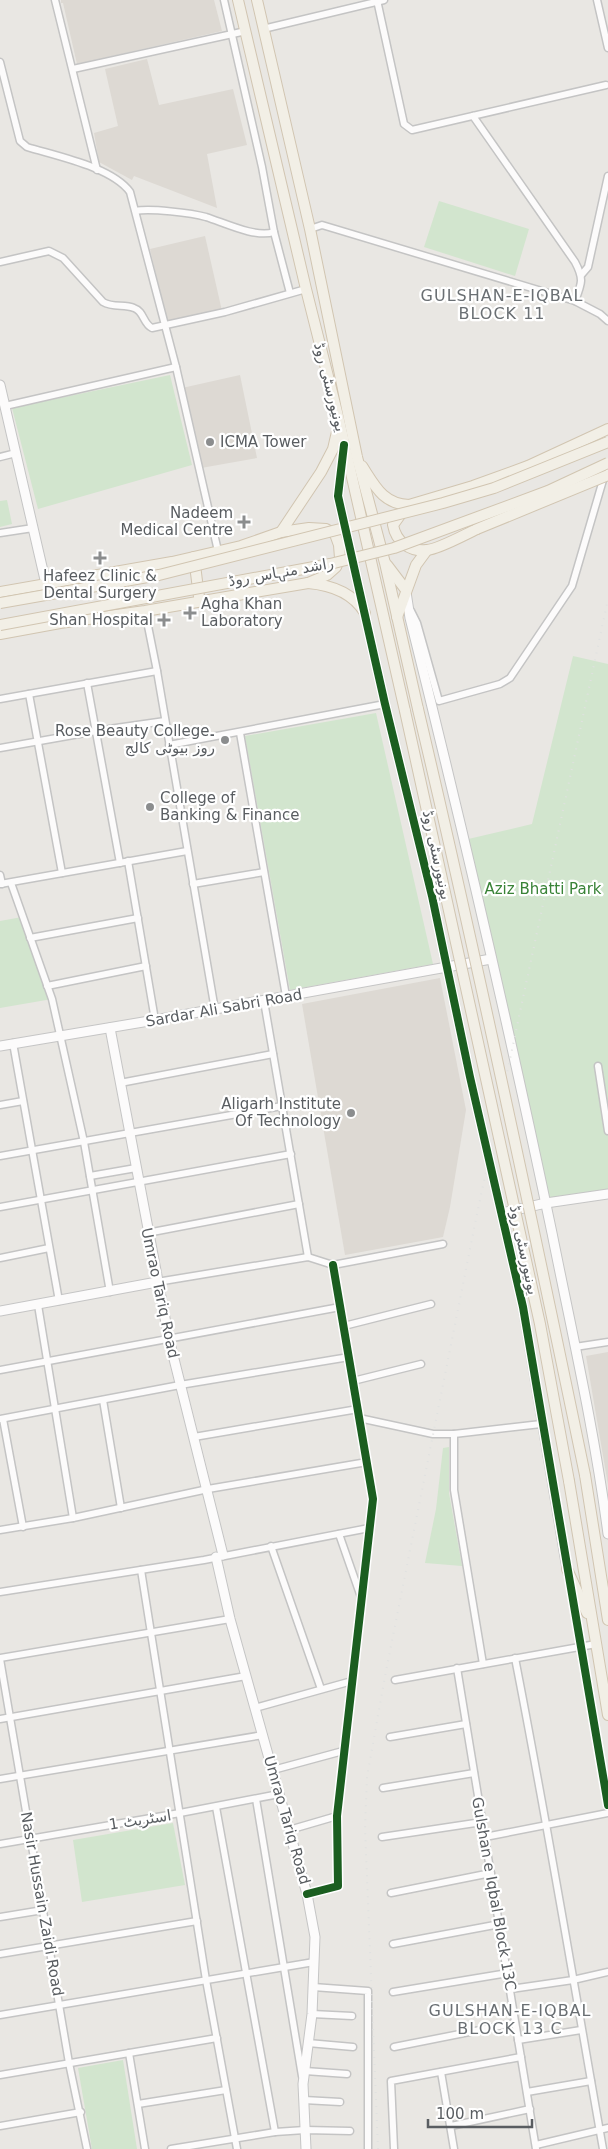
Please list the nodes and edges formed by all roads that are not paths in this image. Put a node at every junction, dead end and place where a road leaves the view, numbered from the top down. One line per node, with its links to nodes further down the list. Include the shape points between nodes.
1 (55, 0): 12 (street)
2 (224, 0): 9 (street)
3 (238, 0): 8 (main road, یونیورسٹی روڈ)
4 (257, 0): 7 (main road, یونیورسٹی روڈ)
5 (380, 0): 7 (street); 14 (street, via 404,124 412,130)
6 (597, 0): 10 (street)
7 (263, 28): 18 (main road, یونیورسٹی روڈ)
8 (246, 31): 9 (street); 22 (main road, یونیورسٹی روڈ)
9 (232, 34): 12 (street); 19 (street)
10 (608, 48)
11 (0, 64): 15 (street, via 20,141 27,147)
12 (73, 69): 15 (street)
13 (606, 86): 14 (street)
14 (473, 116): 21 (street)
15 (97, 170): 17 (street, via 126,186)
16 (608, 176): 21 (street, via 588,267)
17 (136, 211): 19 (street, via 204,216 261,234); 26 (street)
18 (310, 229): 24 (street, via 322,225); 36 (main road, یونیورسٹی روڈ)
19 (274, 232): 23 (street)
20 (0, 262): 26 (street, via 42,251 56,253 103,302 134,307 152,328)
21 (582, 274): 24 (street)
22 (306, 289): 23 (street); 30 (main road, یونیورسٹی روڈ)
23 (290, 293): 26 (street)
24 (575, 300): 25 (street)
25 (608, 321)
26 (164, 326): 27 (street)
27 (176, 367): 29 (street); 44 (street)
28 (0, 386): 29 (street)
29 (5, 406): 34 (street)
30 (339, 420): 33 (main road, یونیورسٹی روڈ); 41 (main road, via 333,449)
31 (608, 430): 39 (main road, via 528,466)
32 (608, 442): 52 (main road, راشد منہاس روڈ, bridge, via 494,488 443,502 159,575)
33 (344, 445): 54 (street, via 338,496); 164 (main road, یونیورسٹی روڈ, bridge, via 406,711 540,1324)
34 (16, 453): 35 (street); 40 (street)
35 (0, 457)
36 (356, 457): 39 (main road, via 384,498); 46 (main road, یونیورسٹی روڈ)
37 (608, 463): 56 (main road, راشد منہاس روڈ, bridge, via 548,491 394,548 330,564); 62 (street, via 572,586 510,678 500,684)
38 (608, 475): 43 (main road, bridge)
39 (409, 505): 43 (main road, via 393,525 397,538 408,547)
40 (33, 528): 42 (street); 48 (street)
41 (281, 532): 44 (main road); 47 (main road, via 309,528 326,529 335,534 340,558 336,568)
42 (0, 534)
43 (427, 550): 49 (main road, via 416,565)
44 (218, 551): 45 (main road)
45 (194, 556): 48 (main road); 51 (main road)
46 (385, 564): 49 (main road); 55 (main road, یونیورسٹی روڈ)
47 (308, 582): 51 (main road); 54 (main road, via 349,595)
48 (46, 584): 50 (main road)
49 (406, 590): 55 (main road); 62 (street)
50 (0, 592)
51 (199, 602): 53 (main road)
52 (0, 603)
53 (145, 611): 57 (main road); 58 (street)
54 (365, 613): 63 (street)
55 (397, 616): 162 (main road, یونیورسٹی روڈ, bridge, via 544,1278 585,1475)
56 (0, 625)
57 (0, 634)
58 (157, 671): 59 (street); 64 (street)
59 (87, 683): 60 (street); 66 (street)
60 (29, 694): 61 (street); 68 (street)
61 (0, 699)
62 (435, 702): 82 (street)
63 (385, 704): 67 (street); 84 (street)
64 (165, 721): 65 (street); 69 (street)
65 (108, 730)
66 (96, 731): 68 (street); 73 (street)
67 (240, 733): 69 (street); 74 (street)
68 (38, 743): 70 (street); 75 (street)
69 (169, 745): 71 (street)
70 (0, 748)
71 (187, 851): 72 (street); 79 (street)
72 (128, 861): 73 (street); 80 (street)
73 (120, 863): 75 (street)
74 (264, 872): 79 (street); 86 (street)
75 (62, 873): 77 (street)
76 (0, 875): 78 (street)
77 (10, 883): 78 (street); 81 (street)
78 (1, 884)
79 (193, 884): 88 (street)
80 (138, 918): 81 (street); 83 (street)
81 (30, 938): 85 (street)
82 (492, 959): 84 (street, Sardar Ali Sabri Road); 112 (street)
83 (146, 966): 85 (street); 89 (street)
84 (447, 968): 86 (street, Sardar Ali Sabri Road); 115 (street)
85 (47, 986): 91 (street)
86 (286, 996): 87 (street, Sardar Ali Sabri Road)
87 (264, 1001): 88 (street, Sardar Ali Sabri Road); 94 (street)
88 (215, 1010): 89 (street, Sardar Ali Sabri Road)
89 (155, 1020): 90 (street, Sardar Ali Sabri Road)
90 (110, 1028): 91 (street, Sardar Ali Sabri Road); 96 (street, Umrao Tariq Road)
91 (60, 1036): 92 (street, Sardar Ali Sabri Road); 102 (street)
92 (13, 1044): 93 (street, Sardar Ali Sabri Road); 97 (street)
93 (0, 1046)
94 (273, 1054): 96 (street); 99 (street)
95 (598, 1066): 100 (street)
96 (120, 1083): 101 (street, Umrao Tariq Road)
97 (23, 1101): 98 (street); 103 (street)
98 (0, 1105)
99 (282, 1106): 101 (street); 104 (street)
100 (608, 1131)
101 (129, 1132): 102 (street); 106 (street, Umrao Tariq Road)
102 (84, 1142): 103 (street); 107 (street)
103 (32, 1150): 105 (street); 111 (street)
104 (291, 1154): 108 (street); 113 (street)
105 (0, 1156)
106 (136, 1168): 107 (street); 108 (street, Umrao Tariq Road)
107 (90, 1176): 109 (street)
108 (138, 1183): 109 (street); 116 (street, Umrao Tariq Road)
109 (92, 1190): 111 (street); 123 (street)
110 (608, 1194): 112 (street)
111 (41, 1201): 114 (street); 118 (street)
112 (546, 1203): 115 (street); 132 (street)
113 (299, 1204): 116 (street); 119 (street)
114 (0, 1207)
115 (502, 1213): 144 (street, via 523,1307)
116 (147, 1233): 122 (street, Umrao Tariq Road)
117 (443, 1244): 121 (street)
118 (50, 1248): 120 (street); 124 (street)
119 (308, 1257): 121 (street); 122 (street)
120 (0, 1258)
121 (333, 1265): 127 (street)
122 (157, 1282): 123 (street); 130 (street, Umrao Tariq Road)
123 (110, 1292): 124 (street)
124 (59, 1301): 126 (street)
125 (431, 1304): 129 (street)
126 (38, 1305): 128 (street); 134 (street)
127 (340, 1307): 129 (street); 130 (street)
128 (0, 1311)
129 (344, 1326): 133 (street)
130 (169, 1339): 134 (street); 138 (street, Umrao Tariq Road)
131 (608, 1342): 132 (street)
132 (576, 1347): 155 (street)
133 (349, 1357): 137 (street); 138 (street)
134 (47, 1361): 136 (street); 140 (street)
135 (421, 1364): 137 (street)
136 (0, 1370)
137 (353, 1381): 141 (street)
138 (180, 1385): 139 (street); 146 (street, Umrao Tariq Road)
139 (103, 1400): 140 (street); 149 (street)
140 (55, 1409): 143 (street); 150 (street)
141 (358, 1409): 142 (street); 146 (street)
142 (359, 1418): 145 (street, via 433,1434); 147 (street)
143 (1, 1419): 151 (street)
144 (541, 1424): 145 (street); 158 (street)
145 (454, 1434): 170 (street, via 454,1490)
146 (194, 1437): 148 (street, Umrao Tariq Road)
147 (367, 1462): 148 (street); 152 (street, via 373,1499)
148 (208, 1489): 149 (street); 157 (street, Umrao Tariq Road)
149 (121, 1508): 150 (street)
150 (74, 1518): 151 (street)
151 (22, 1527): 153 (street)
152 (369, 1528): 154 (street); 161 (street)
153 (0, 1530)
154 (339, 1534): 156 (street); 161 (street)
155 (608, 1534)
156 (271, 1546): 157 (street); 175 (street)
157 (220, 1556): 159 (street); 163 (street, Umrao Tariq Road)
158 (567, 1568): 164 (main road); 167 (street)
159 (141, 1570): 160 (street); 165 (street)
160 (0, 1592)
161 (361, 1599): 174 (street)
162 (608, 1618)
163 (230, 1619): 165 (street); 172 (street, Umrao Tariq Road)
164 (593, 1626): 166 (main road, یونیورسٹی روڈ)
165 (151, 1632): 169 (street); 176 (street)
166 (596, 1644): 167 (street); 178 (main road, یونیورسٹی روڈ)
167 (580, 1647): 168 (street); 193 (street)
168 (515, 1658): 170 (street); 199 (street)
169 (0, 1659): 179 (street, Nasir Hussain Zaidi Road)
170 (483, 1664): 171 (street)
171 (457, 1668): 173 (street); 181 (street, Gulshan e Iqbal Block 13C)
172 (246, 1676): 176 (street); 177 (street, Umrao Tariq Road)
173 (395, 1680)
174 (352, 1681): 175 (street); 184 (street)
175 (321, 1690): 177 (street)
176 (161, 1691): 179 (street); 185 (street)
177 (255, 1708): 182 (street, Umrao Tariq Road)
178 (608, 1715)
179 (10, 1717): 180 (street); 188 (street, Nasir Hussain Zaidi Road)
180 (0, 1719)
181 (466, 1724): 183 (street); 187 (street, Gulshan e Iqbal Block 13C)
182 (263, 1735): 185 (street); 186 (street, Umrao Tariq Road)
183 (390, 1737)
184 (343, 1751): 186 (street); 197 (street)
185 (169, 1752): 188 (street); 195 (street)
186 (273, 1770): 191 (street, Umrao Tariq Road)
187 (474, 1773): 190 (street); 198 (street, Gulshan e Iqbal Block 13C)
188 (20, 1776): 189 (street); 203 (street, Nasir Hussain Zaidi Road)
189 (0, 1779)
190 (383, 1788)
191 (279, 1794): 192 (street, اسٹریٹ 1); 200 (street, Umrao Tariq Road)
192 (256, 1799): 194 (street, اسٹریٹ 1); 216 (street)
193 (608, 1805)
194 (216, 1807): 195 (street, اسٹریٹ 1); 218 (street)
195 (180, 1813): 203 (street, اسٹریٹ 1); 210 (street)
196 (608, 1813): 199 (street)
197 (337, 1816): 200 (street); 207 (street, via 338,1886)
198 (482, 1822): 201 (street); 202 (street, Gulshan e Iqbal Block 13C)
199 (547, 1826): 202 (street); 221 (street)
200 (289, 1830): 207 (street, Umrao Tariq Road)
201 (382, 1837)
202 (485, 1837): 205 (street, Gulshan e Iqbal Block 13C)
203 (31, 1838): 204 (street, اسٹریٹ 1); 208 (street, Nasir Hussain Zaidi Road)
204 (0, 1844)
205 (491, 1873): 206 (street); 211 (street, Gulshan e Iqbal Block 13C)
206 (390, 1893)
207 (307, 1894): 215 (street, Umrao Tariq Road, via 315,1937)
208 (43, 1910): 209 (street); 213 (street, Nasir Hussain Zaidi Road)
209 (0, 1917)
210 (197, 1921): 213 (street); 220 (street)
211 (500, 1924): 212 (street); 219 (street, Gulshan e Iqbal Block 13C)
212 (393, 1944)
213 (49, 1945): 214 (street); 225 (street, Nasir Hussain Zaidi Road)
214 (0, 1954)
215 (314, 1962): 216 (street); 222 (street, Umrao Tariq Road)
216 (283, 1967): 218 (street); 244 (street)
217 (608, 1972): 221 (street)
218 (247, 1973): 220 (street); 258 (street)
219 (508, 1973): 223 (street, Gulshan e Iqbal Block 13C); 224 (street)
220 (206, 1980): 225 (street); 231 (street)
221 (573, 1980): 223 (street); 230 (street)
222 (313, 1987): 226 (street, Umrao Tariq Road); 266 (street, via 368,1991)
223 (511, 1989): 229 (street, Gulshan e Iqbal Block 13C)
224 (393, 1992)
225 (59, 2005): 227 (street); 238 (street, Nasir Hussain Zaidi Road)
226 (312, 2014): 228 (street); 233 (street, Umrao Tariq Road)
227 (0, 2015)
228 (352, 2016)
229 (515, 2023): 232 (street, Gulshan e Iqbal Block 13C); 235 (street)
230 (581, 2030): 232 (street); 243 (street)
231 (217, 2038): 236 (street); 245 (street)
232 (518, 2040): 237 (street, Gulshan e Iqbal Block 13C)
233 (308, 2043): 234 (street); 239 (street, Umrao Tariq Road)
234 (353, 2047)
235 (394, 2047)
236 (129, 2053): 238 (street); 249 (street)
237 (521, 2057): 240 (street); 246 (street, Gulshan e Iqbal Block 13C)
238 (69, 2063): 242 (street); 251 (street, Nasir Hussain Zaidi Road)
239 (305, 2070): 241 (street); 244 (street, Umrao Tariq Road)
240 (441, 2072): 253 (street); 267 (street, via 391,2081)
241 (348, 2074)
242 (0, 2075)
243 (591, 2081): 246 (street); 256 (street)
244 (303, 2084): 247 (street, Umrao Tariq Road)
245 (226, 2090): 249 (street); 259 (street)
246 (527, 2092): 250 (street, Gulshan e Iqbal Block 13C)
247 (304, 2100): 248 (street); 255 (street, Umrao Tariq Road)
248 (340, 2102)
249 (138, 2104): 262 (street)
250 (530, 2110): 253 (street); 260 (street, Gulshan e Iqbal Block 13C)
251 (80, 2112): 252 (street); 261 (street, Nasir Hussain Zaidi Road)
252 (0, 2126)
253 (451, 2126): 268 (street)
254 (608, 2128): 256 (street)
255 (305, 2130): 257 (street); 258 (street); 265 (street, Umrao Tariq Road)
256 (599, 2130): 260 (street); 269 (street)
257 (350, 2131)
258 (275, 2132): 259 (street)
259 (235, 2138): 263 (street); 264 (street)
260 (536, 2147)
261 (87, 2149)
262 (145, 2149)
263 (171, 2149)
264 (237, 2149)
265 (306, 2149)
266 (368, 2149)
267 (394, 2149)
268 (454, 2149)
269 (603, 2149)

